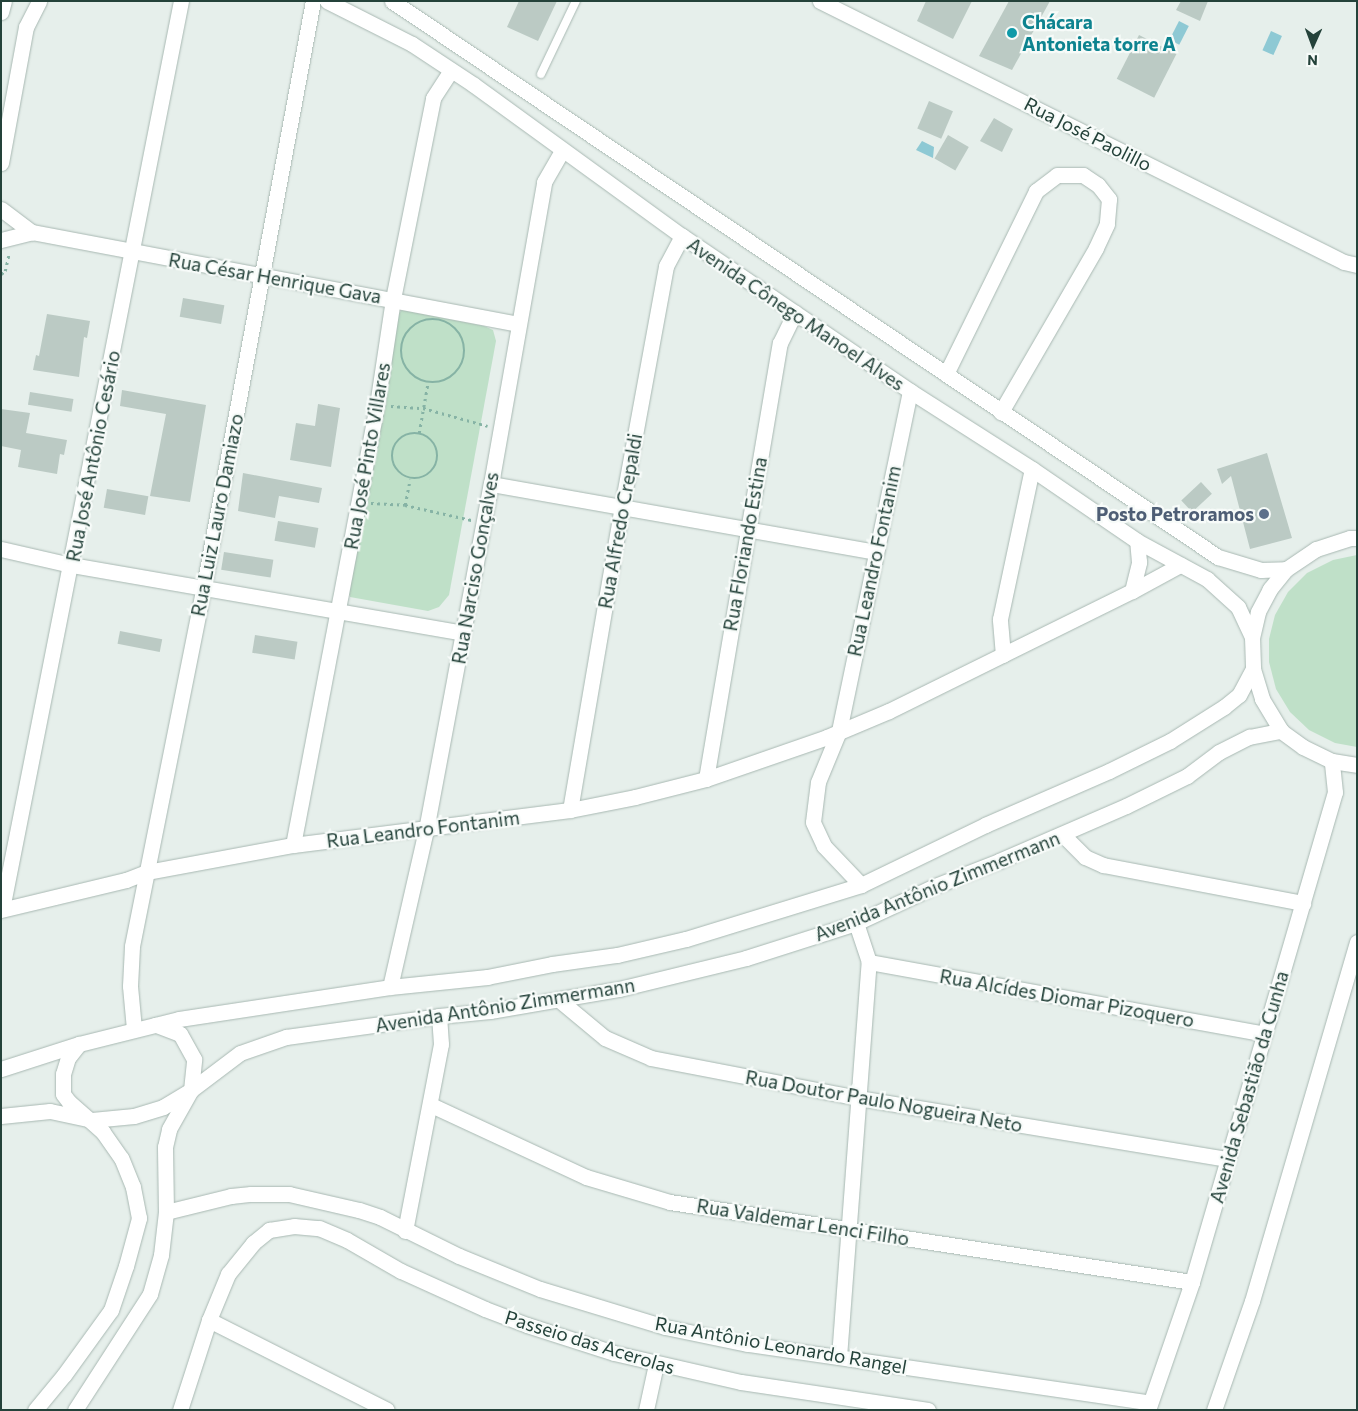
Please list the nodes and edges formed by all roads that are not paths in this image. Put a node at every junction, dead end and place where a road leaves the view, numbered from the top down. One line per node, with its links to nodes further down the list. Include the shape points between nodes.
1 (4, 1): 9 (street)
2 (38, 1): 13 (street, via 26,27)
3 (181, 1): 18 (street, Rua José Antônio Cesário)
4 (313, 1): 20 (street, Rua Luiz Lauro Damiazo)
5 (327, 1): 10 (street, Avenida Cônego Manoel Alves, via 412,44)
6 (392, 1): 24 (street, Avenida Cônego Manoel Alves)
7 (576, 1): 11 (lane)
8 (820, 1): 19 (street, Rua José Paolillo, via 1344,262)
9 (1, 12)
10 (451, 70): 12 (street, Avenida Cônego Manoel Alves); 21 (street, Rua José Pinto Villares, via 433,98)
11 (541, 74)
12 (562, 151): 16 (street, Avenida Cônego Manoel Alves); 23 (street, Rua Narciso Gonçalves, via 544,182)
13 (1, 163)
14 (1, 209): 15 (street, Rua César Henrique Gava)
15 (32, 232): 17 (street, Rua César Henrique Gava); 18 (street, Rua César Henrique Gava)
16 (682, 236): 22 (street, Avenida Cônego Manoel Alves); 29 (street, Rua Alfredo Crepaldi, via 666,266)
17 (6, 245)
18 (134, 252): 20 (street, Rua César Henrique Gava); 35 (street, Rua José Antônio Cesário)
19 (1357, 265)
20 (262, 277): 21 (street, Rua César Henrique Gava); 38 (street, Rua Luiz Lauro Damiazo)
21 (393, 299): 23 (street, Rua César Henrique Gava); 40 (street, Rua José Pinto Villares, via 377,405)
22 (795, 312): 25 (street, Avenida Cônego Manoel Alves); 30 (street, Rua Floriando Estina, via 780,343)
23 (518, 324): 28 (street, Rua Narciso Gonçalves)
24 (946, 374): 26 (street, Avenida Cônego Manoel Alves); 26 (street, via 1036,191 1057,175 1082,175 1098,185 1110,199 1107,224)
25 (910, 391): 27 (street, Avenida Cônego Manoel Alves); 34 (street, Rua Leandro Fontanim)
26 (1002, 412): 37 (street, Avenida Cônego Manoel Alves, via 1218,557 1261,570)
27 (1032, 469): 32 (street, Avenida Cônego Manoel Alves); 43 (street, via 1000,619)
28 (491, 484): 29 (street); 41 (street, Rua Narciso Gonçalves)
29 (622, 506): 30 (street); 50 (street, Rua Alfredo Crepaldi)
30 (748, 529): 34 (street); 49 (street, Rua Floriando Estina)
31 (1357, 538): 37 (street, via 1316,549)
32 (1137, 541): 36 (street, Avenida Cônego Manoel Alves); 39 (street, via 1139,562)
33 (1, 549): 35 (street)
34 (875, 552): 45 (street, Rua Leandro Fontanim)
35 (71, 564): 38 (street); 57 (street, Rua José Antônio Cesário)
36 (1180, 565): 39 (street, Rua Leandro Fontanim); 42 (street, Avenida Cônego Manoel Alves, via 1207,579 1238,607)
37 (1286, 569): 42 (street, via 1258,612)
38 (204, 586): 40 (street); 54 (street, Rua Luiz Lauro Damiazo)
39 (1132, 591): 43 (street, Rua Leandro Fontanim)
40 (337, 612): 41 (street); 53 (street, Rua José Pinto Villares)
41 (463, 633): 51 (street, Rua Narciso Gonçalves)
42 (1252, 637): 44 (street)
43 (1003, 655): 45 (street, Rua Leandro Fontanim, via 888,712)
44 (1253, 669): 46 (street, via 1262,699); 55 (street, Avenida Antônio Zimmermann, via 1239,695 1170,741)
45 (839, 731): 49 (street, Rua Leandro Fontanim); 55 (street, Rua Leandro Fontanim, via 818,782 813,822 824,846)
46 (1281, 731): 47 (street, via 1303,747); 52 (street, Avenida Antônio Zimmermann, via 1249,738 1219,752 1188,776)
47 (1332, 761): 48 (street); 56 (street, Avenida Sebastião da Cunha, via 1335,792)
48 (1357, 765)
49 (706, 779): 50 (street, Rua Leandro Fontanim)
50 (570, 810): 51 (street, Rua Leandro Fontanim)
51 (426, 830): 53 (street, Rua Leandro Fontanim); 61 (street, Rua Narciso Gonçalves)
52 (1063, 835): 56 (street, via 1085,857 1103,865); 58 (street, Avenida Antônio Zimmermann, via 935,886)
53 (293, 846): 54 (street, Rua Leandro Fontanim)
54 (147, 872): 57 (street, Rua Leandro Fontanim); 65 (street, Rua Luiz Lauro Damiazo, via 132,946 130,986)
55 (861, 885): 61 (street, Avenida Antônio Zimmermann, via 686,939 617,955 487,977)
56 (1303, 903): 66 (street, Avenida Sebastião da Cunha)
57 (2, 910)
58 (856, 923): 60 (street); 62 (street, Avenida Antônio Zimmermann, via 746,958 619,989)
59 (1357, 942): 89 (street, via 1252,1301)
60 (869, 962): 66 (street, Rua Alcídes Diomar Pizoquero); 70 (street)
61 (390, 987): 64 (street, Avenida Antônio Zimmermann, via 204,1014)
62 (558, 999): 63 (street, Avenida Antônio Zimmermann); 70 (street, Rua Doutor Paulo Nogueira Neto, via 598,1033 635,1053)
63 (439, 1016): 69 (street, Avenida Antônio Zimmermann, via 286,1037 240,1053); 71 (street, via 441,1044)
64 (156, 1025): 65 (street, Avenida Antônio Zimmermann); 69 (street, via 180,1034 194,1059)
65 (134, 1029): 67 (street, Avenida Antônio Zimmermann)
66 (1265, 1034): 74 (street, Avenida Sebastião da Cunha)
67 (79, 1044): 68 (street, Avenida Antônio Zimmermann); 73 (street, via 68,1058 63,1074 63,1094)
68 (1, 1069)
69 (191, 1090): 73 (street, Avenida Antônio Zimmermann, via 163,1107 134,1116); 75 (street, via 169,1129 165,1146)
70 (859, 1098): 74 (street, Rua Doutor Paulo Nogueira Neto); 76 (street)
71 (431, 1105): 76 (street, Rua Valdemar Lenci Filho, via 559,1166 622,1189 670,1202); 77 (street)
72 (1, 1116): 73 (street, Avenida Antônio Zimmermann, via 50,1111)
73 (92, 1120): 83 (street, via 113,1144 124,1164 133,1186 138,1218 111,1310)
74 (1228, 1159): 78 (street, Avenida Sebastião da Cunha)
75 (166, 1212): 77 (street, Rua Antônio Leonardo Rangel, via 231,1196 289,1194 359,1210); 84 (street, via 161,1255 150,1294)
76 (849, 1229): 78 (street, Rua Valdemar Lenci Filho); 80 (street)
77 (405, 1231): 80 (street, Rua Antônio Leonardo Rangel, via 499,1274 624,1316 706,1336)
78 (1192, 1282): 82 (street, Avenida Sebastião da Cunha)
79 (209, 1320): 81 (street, Passeio das Acerolas, via 228,1274 253,1243 269,1230 294,1226 319,1228 401,1271 485,1309 570,1340); 85 (street); 86 (street)
80 (839, 1357): 82 (street, Rua Antônio Leonardo Rangel)
81 (656, 1364): 87 (street); 88 (street, Passeio das Acerolas, via 742,1382)
82 (1149, 1406)
83 (35, 1410)
84 (75, 1410)
85 (180, 1410)
86 (387, 1410)
87 (646, 1410)
88 (928, 1410)
89 (1214, 1410)

